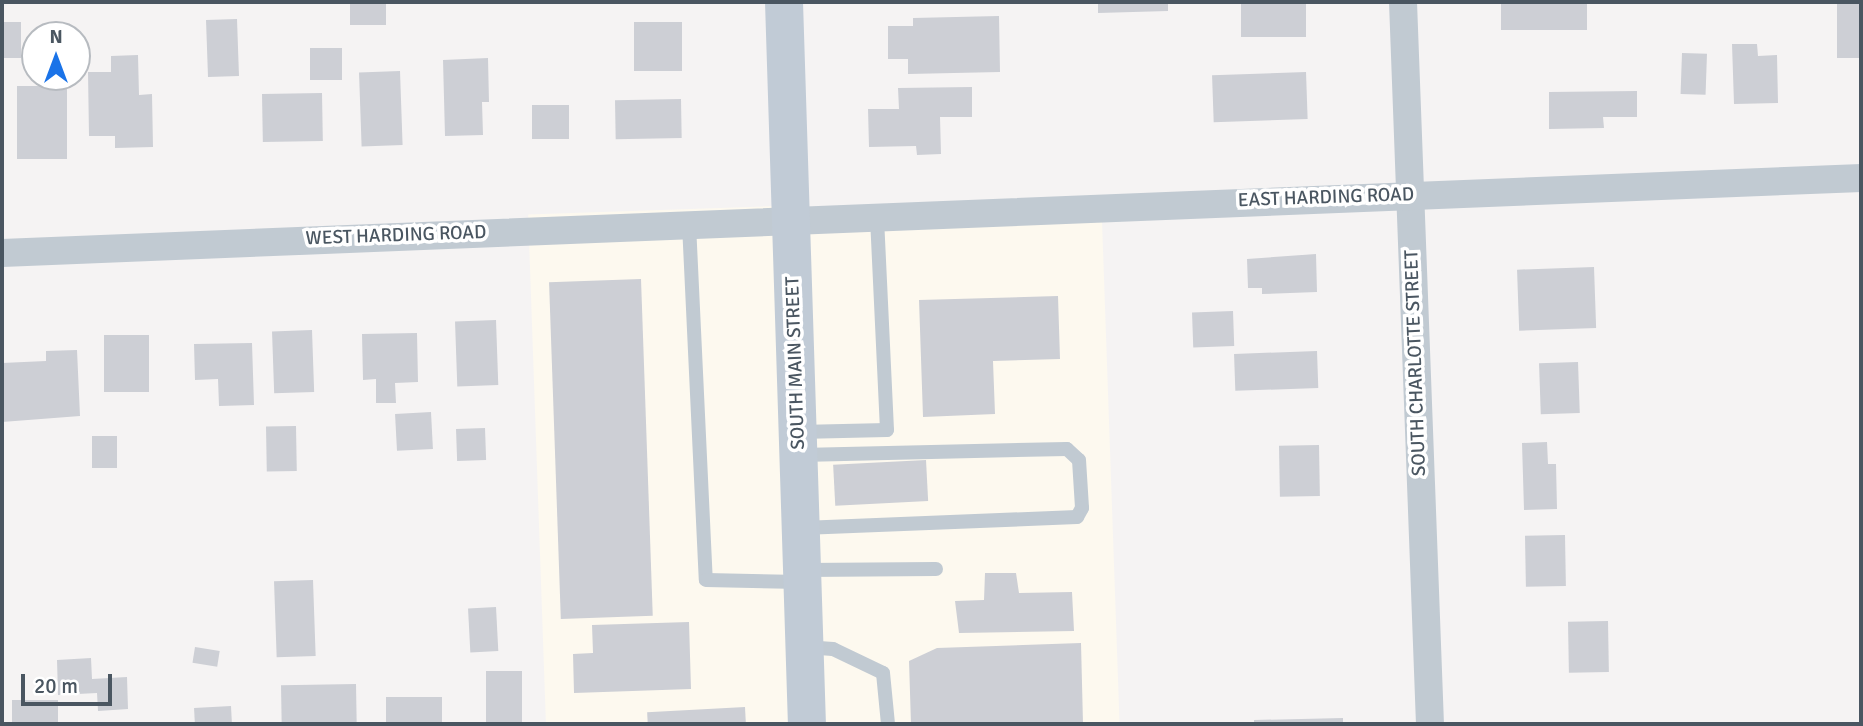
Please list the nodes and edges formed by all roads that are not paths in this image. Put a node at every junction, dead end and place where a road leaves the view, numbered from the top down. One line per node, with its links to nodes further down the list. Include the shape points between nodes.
1 (784, 2): 6 (main road, SOUTH MAIN STREET)
2 (1403, 2): 4 (street, SOUTH CHARLOTTE STREET)
3 (1861, 178): 4 (street, EAST HARDING ROAD)
4 (1410, 194): 5 (street, EAST HARDING ROAD); 16 (street, SOUTH CHARLOTTE STREET)
5 (877, 216): 6 (street, EAST HARDING ROAD); 9 (lane, via 887,430)
6 (791, 220): 7 (street, WEST HARDING ROAD); 9 (main road, SOUTH MAIN STREET)
7 (689, 224): 8 (street, WEST HARDING ROAD); 12 (lane, via 706,580)
8 (2, 253)
9 (798, 443): 10 (main road, SOUTH MAIN STREET); 10 (lane, via 1067,449 1079,460 1082,508 1077,517)
10 (801, 528): 12 (main road, SOUTH MAIN STREET)
11 (936, 569): 12 (lane)
12 (802, 576): 13 (main road, SOUTH MAIN STREET)
13 (804, 647): 14 (main road, SOUTH MAIN STREET); 15 (lane, via 833,649 883,673)
14 (807, 724)
15 (888, 724)
16 (1430, 724)

